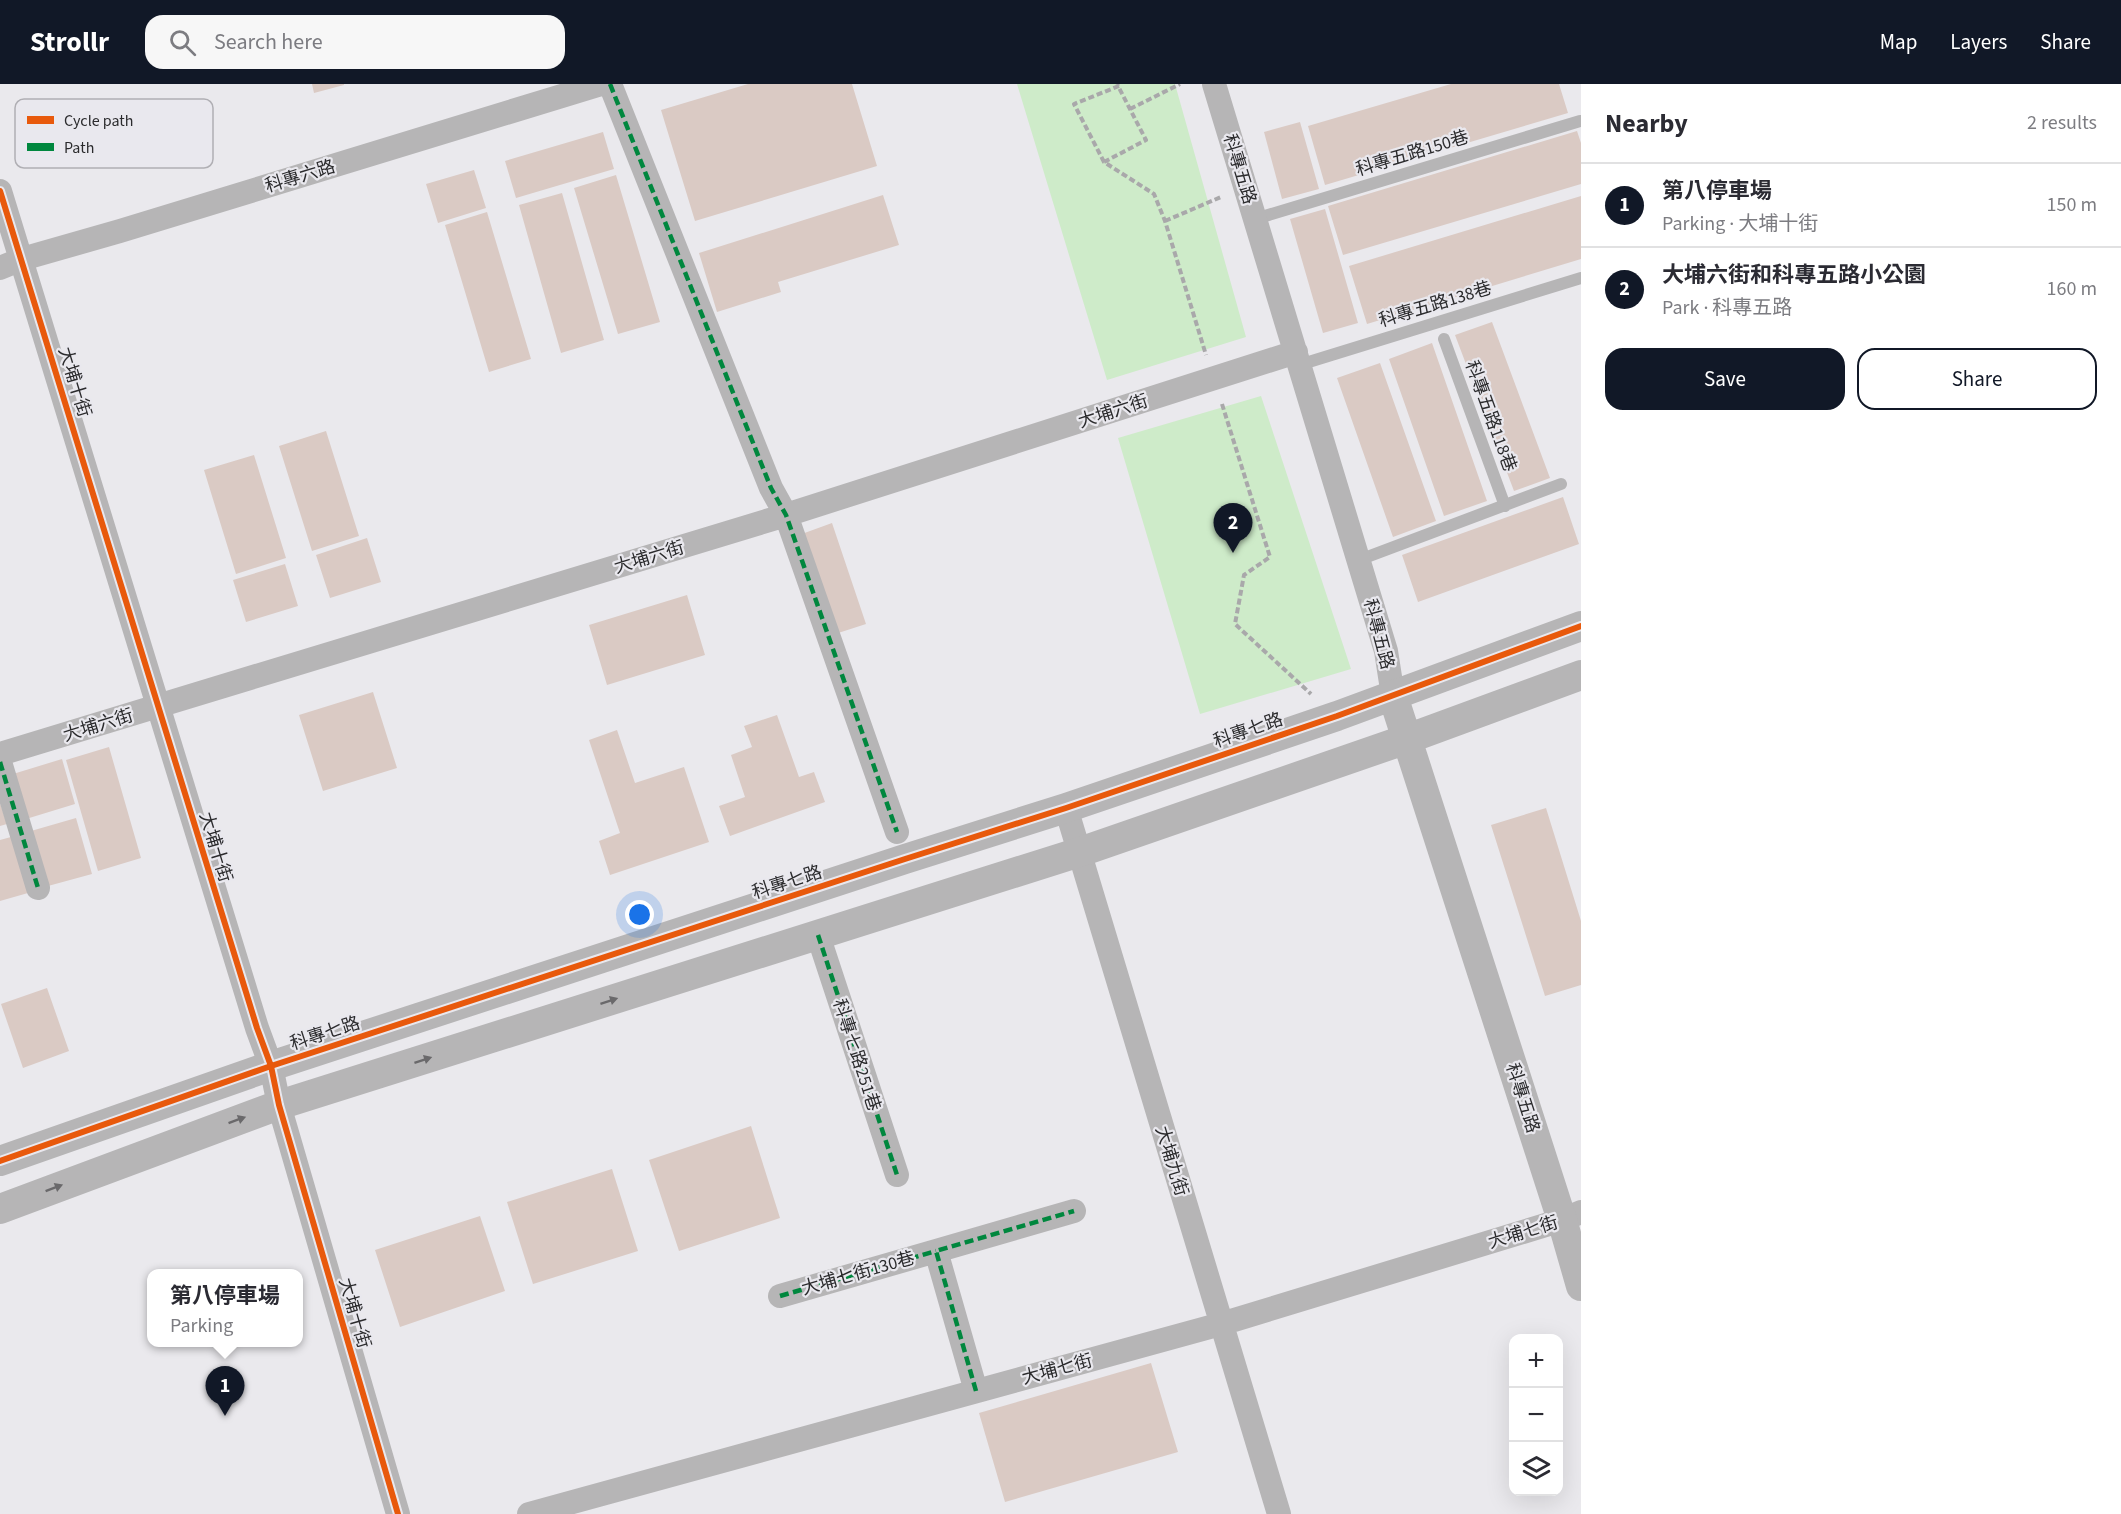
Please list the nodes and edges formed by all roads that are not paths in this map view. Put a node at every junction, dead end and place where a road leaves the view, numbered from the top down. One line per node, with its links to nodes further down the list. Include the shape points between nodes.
1 (601, 84): 7 (street, 科專六路)
2 (610, 84): 13 (street, via 771,488)
3 (1214, 84): 6 (street, 科專五路)
4 (1580, 121): 6 (lane, 科專五路150巷)
5 (0, 191): 7 (street, 大埔十街)
6 (1255, 219): 10 (street, 科專五路)
7 (11, 263): 18 (street, 大埔十街)
8 (1581, 278): 10 (lane, 科專五路138巷)
9 (1444, 339): 12 (lane, 科專五路118巷)
10 (1298, 358): 13 (street, 大埔六街); 14 (street, 科專五路)
11 (1561, 484): 12 (lane)
12 (1505, 506): 14 (lane)
13 (786, 515): 18 (street, 大埔六街); 23 (street)
14 (1359, 560): 17 (street, 科專五路, via 1386,651)
15 (1581, 626): 17 (street, 科專七路)
16 (1581, 675): 19 (street)
17 (1393, 696): 19 (street, 科專五路); 22 (street, 科專七路)
18 (157, 707): 20 (street, 大埔六街); 27 (street, 大埔十街)
19 (1407, 739): 24 (street); 33 (street, 科專五路)
20 (0, 753)
21 (0, 762): 25 (street)
22 (1066, 808): 24 (street, 大埔九街); 27 (street, 科專七路)
23 (897, 832)
24 (1080, 852): 26 (street); 37 (street, 大埔九街)
25 (38, 888)
26 (818, 935): 28 (street, one-way to 26); 30 (street, 科專七路251巷)
27 (272, 1066): 28 (street, 大埔十街); 29 (street, 科專七路)
28 (279, 1105): 31 (street, one-way to 28); 39 (street, 大埔十街)
29 (0, 1161)
30 (897, 1175)
31 (0, 1209)
32 (1074, 1211): 34 (street, 大埔七街130巷)
33 (1571, 1216): 35 (street, 科專五路); 37 (street, 大埔七街)
34 (936, 1251): 36 (street, 大埔七街130巷); 38 (street, 大埔七街130巷)
35 (1581, 1286)
36 (780, 1296)
37 (1221, 1323): 38 (street, 大埔七街); 41 (street, 大埔九街)
38 (976, 1391): 40 (street, 大埔七街)
39 (398, 1514)
40 (529, 1514)
41 (1279, 1514)

